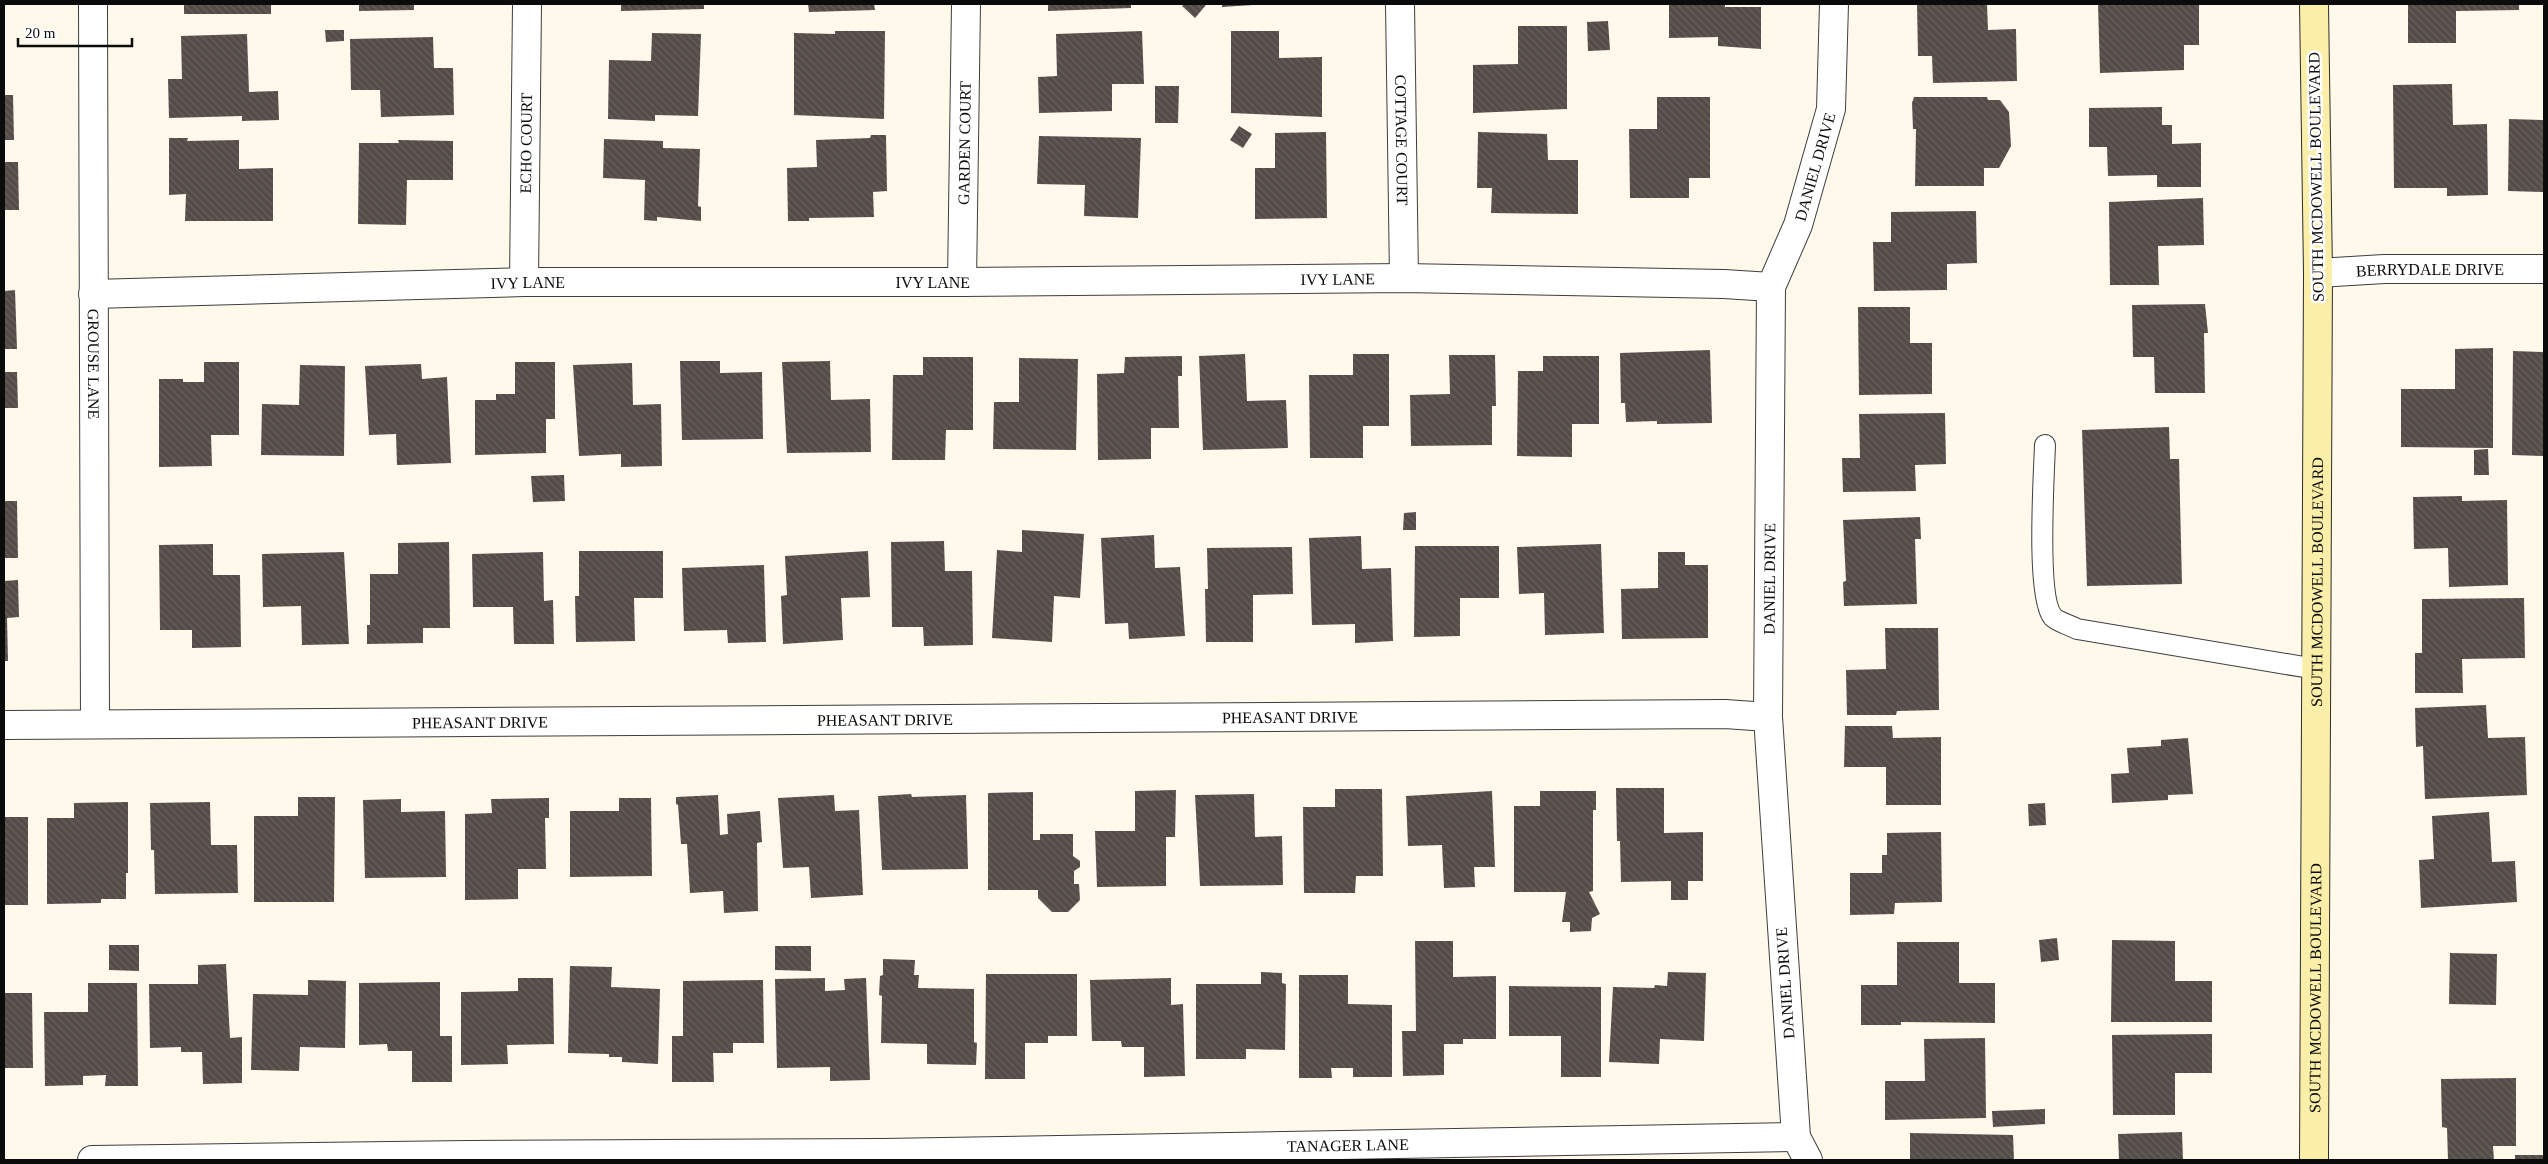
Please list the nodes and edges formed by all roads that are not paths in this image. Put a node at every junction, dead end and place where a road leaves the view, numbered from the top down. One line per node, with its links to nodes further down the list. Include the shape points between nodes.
1 (93, 4): 13 (street, GROUSE LANE)
2 (527, 4): 10 (street, ECHO COURT)
3 (966, 4): 11 (street, GARDEN COURT)
4 (1400, 4): 9 (street, COTTAGE COURT)
5 (1834, 4): 12 (street, DANIEL DRIVE, via 1831,109 1798,225)
6 (2314, 4): 8 (main road, SOUTH MCDOWELL BOULEVARD)
7 (2544, 269): 8 (street, BERRYDALE DRIVE, via 2384,269)
8 (2318, 273): 15 (main road, SOUTH MCDOWELL BOULEVARD)
9 (1404, 278): 11 (street, IVY LANE); 12 (street, IVY LANE)
10 (524, 282): 11 (street, IVY LANE); 13 (street, IVY LANE)
11 (962, 282)
12 (1772, 287): 16 (street, DANIEL DRIVE)
13 (94, 294): 17 (street, GROUSE LANE)
14 (2045, 445): 15 (lane, via 2041,514 2046,602 2053,617 2077,629)
15 (2316, 670): 22 (main road, SOUTH MCDOWELL BOULEVARD)
16 (1768, 717): 17 (street, PHEASANT DRIVE, via 1725,714); 19 (street, DANIEL DRIVE)
17 (95, 723): 18 (street, PHEASANT DRIVE)
18 (4, 725)
19 (1802, 1149): 21 (street, TANAGER LANE, via 468,1155)
20 (92, 1160): 21 (street, TANAGER LANE)
21 (100, 1160)
22 (2314, 1160)

